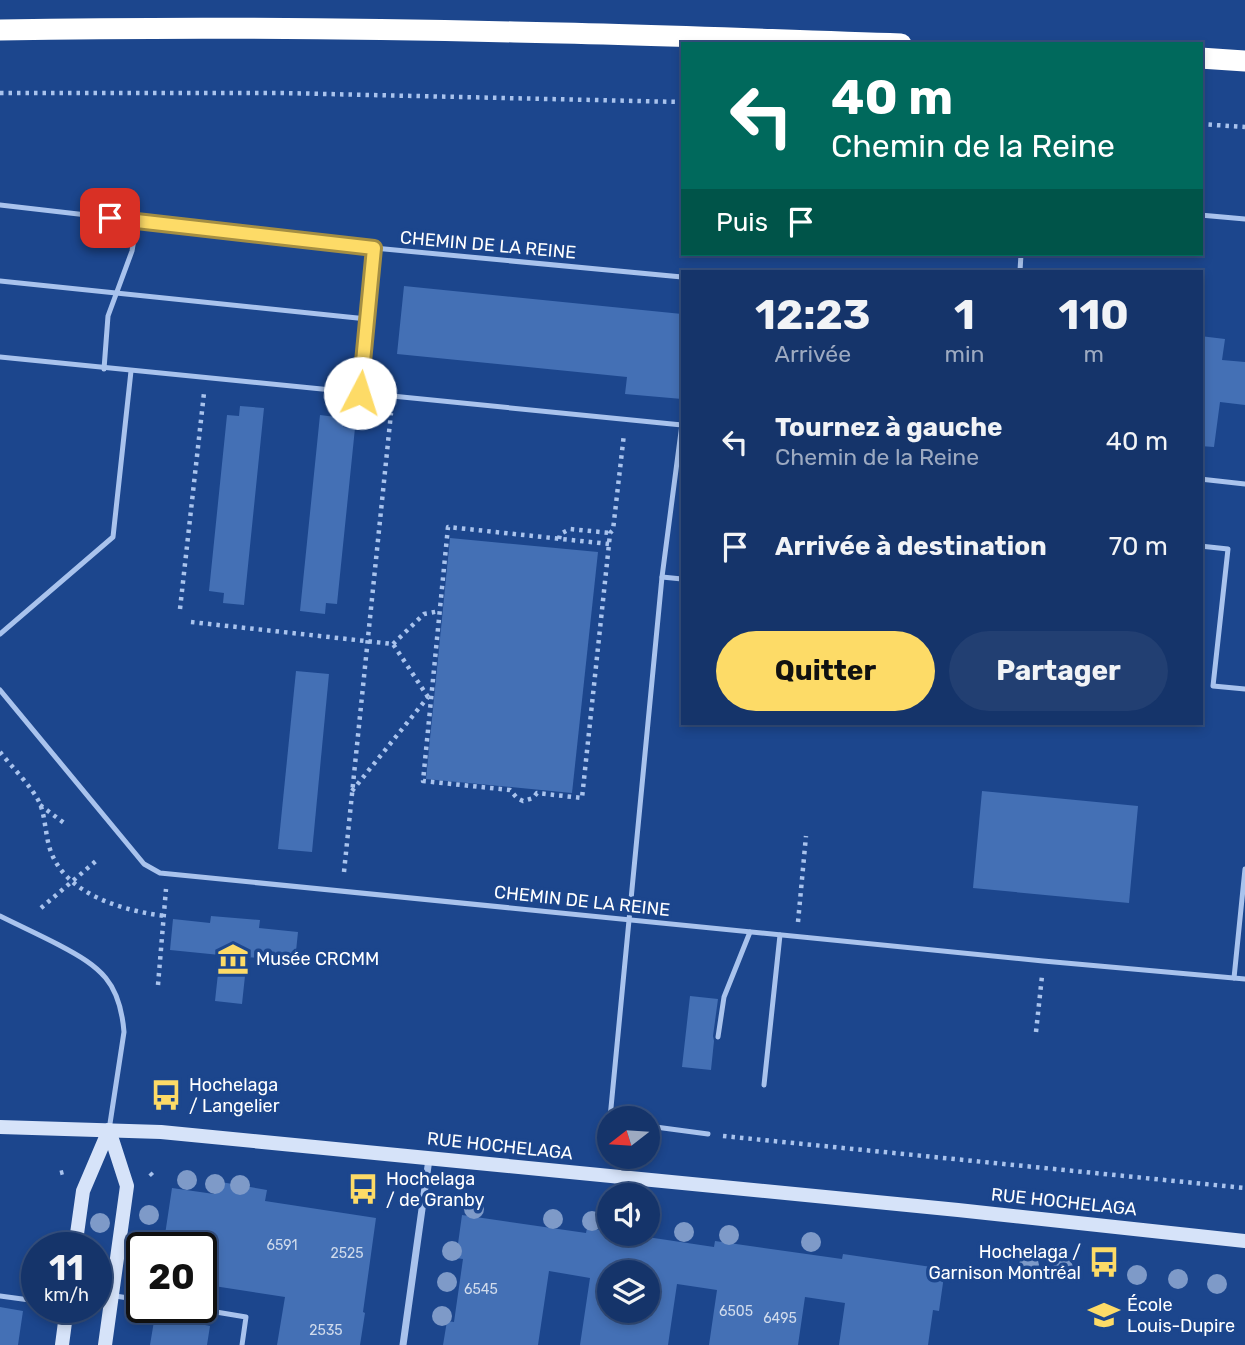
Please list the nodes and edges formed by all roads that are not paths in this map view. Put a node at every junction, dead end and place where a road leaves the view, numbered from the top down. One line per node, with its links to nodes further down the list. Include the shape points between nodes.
1 (0, 30): 2 (highway, via 463,31)
2 (834, 42)
3 (1203, 58): 4 (highway)
4 (1245, 61)
5 (0, 205): 8 (lane, CHEMIN DE LA REINE)
6 (1203, 215): 7 (lane)
7 (1245, 219)
8 (137, 221): 9 (lane, CHEMIN DE LA REINE); 12 (lane, via 132,251)
9 (374, 248): 10 (lane, CHEMIN DE LA REINE); 13 (lane)
10 (681, 277)
11 (0, 281): 12 (lane)
12 (116, 293): 13 (lane); 15 (lane, via 108,316)
13 (367, 319): 17 (lane)
14 (0, 357): 15 (lane)
15 (104, 369): 16 (lane)
16 (131, 371): 17 (lane); 25 (lane, via 113,537)
17 (360, 393): 18 (lane)
18 (681, 425)
19 (681, 433): 23 (lane)
20 (1203, 479): 21 (lane)
21 (1245, 484)
22 (1203, 546): 26 (lane, via 1228,549 1213,686)
23 (662, 577): 24 (lane); 30 (lane)
24 (681, 579)
25 (0, 634)
26 (1245, 689)
27 (0, 690): 30 (lane, CHEMIN DE LA REINE, via 144,864 160,873)
28 (1245, 869): 33 (lane)
29 (0, 916): 40 (lane, via 87,960 106,977 117,996 124,1032)
30 (628, 920): 31 (lane, CHEMIN DE LA REINE); 37 (lane)
31 (750, 932): 32 (lane, CHEMIN DE LA REINE); 35 (lane, via 724,997)
32 (780, 935): 33 (lane, CHEMIN DE LA REINE); 36 (lane)
33 (1234, 978): 34 (lane, CHEMIN DE LA REINE)
34 (1245, 979)
35 (718, 1037)
36 (764, 1085)
37 (611, 1106)
38 (0, 1127): 40 (main road, RUE HOCHELAGA)
39 (660, 1128): 41 (lane)
40 (109, 1130): 42 (main road, RUE HOCHELAGA); 43 (main road, via 83,1191); 45 (main road, via 127,1186)
41 (708, 1134)
42 (429, 1158): 44 (main road, RUE HOCHELAGA); 55 (street)
43 (77, 1232)
44 (1245, 1241)
45 (112, 1295): 47 (lane)
46 (0, 1296): 48 (lane)
47 (126, 1297)
48 (21, 1299)
49 (217, 1312): 54 (lane, via 246,1317)
50 (65, 1323): 52 (main road)
51 (108, 1323): 53 (main road)
52 (62, 1345)
53 (105, 1345)
54 (242, 1345)
55 (403, 1345)

